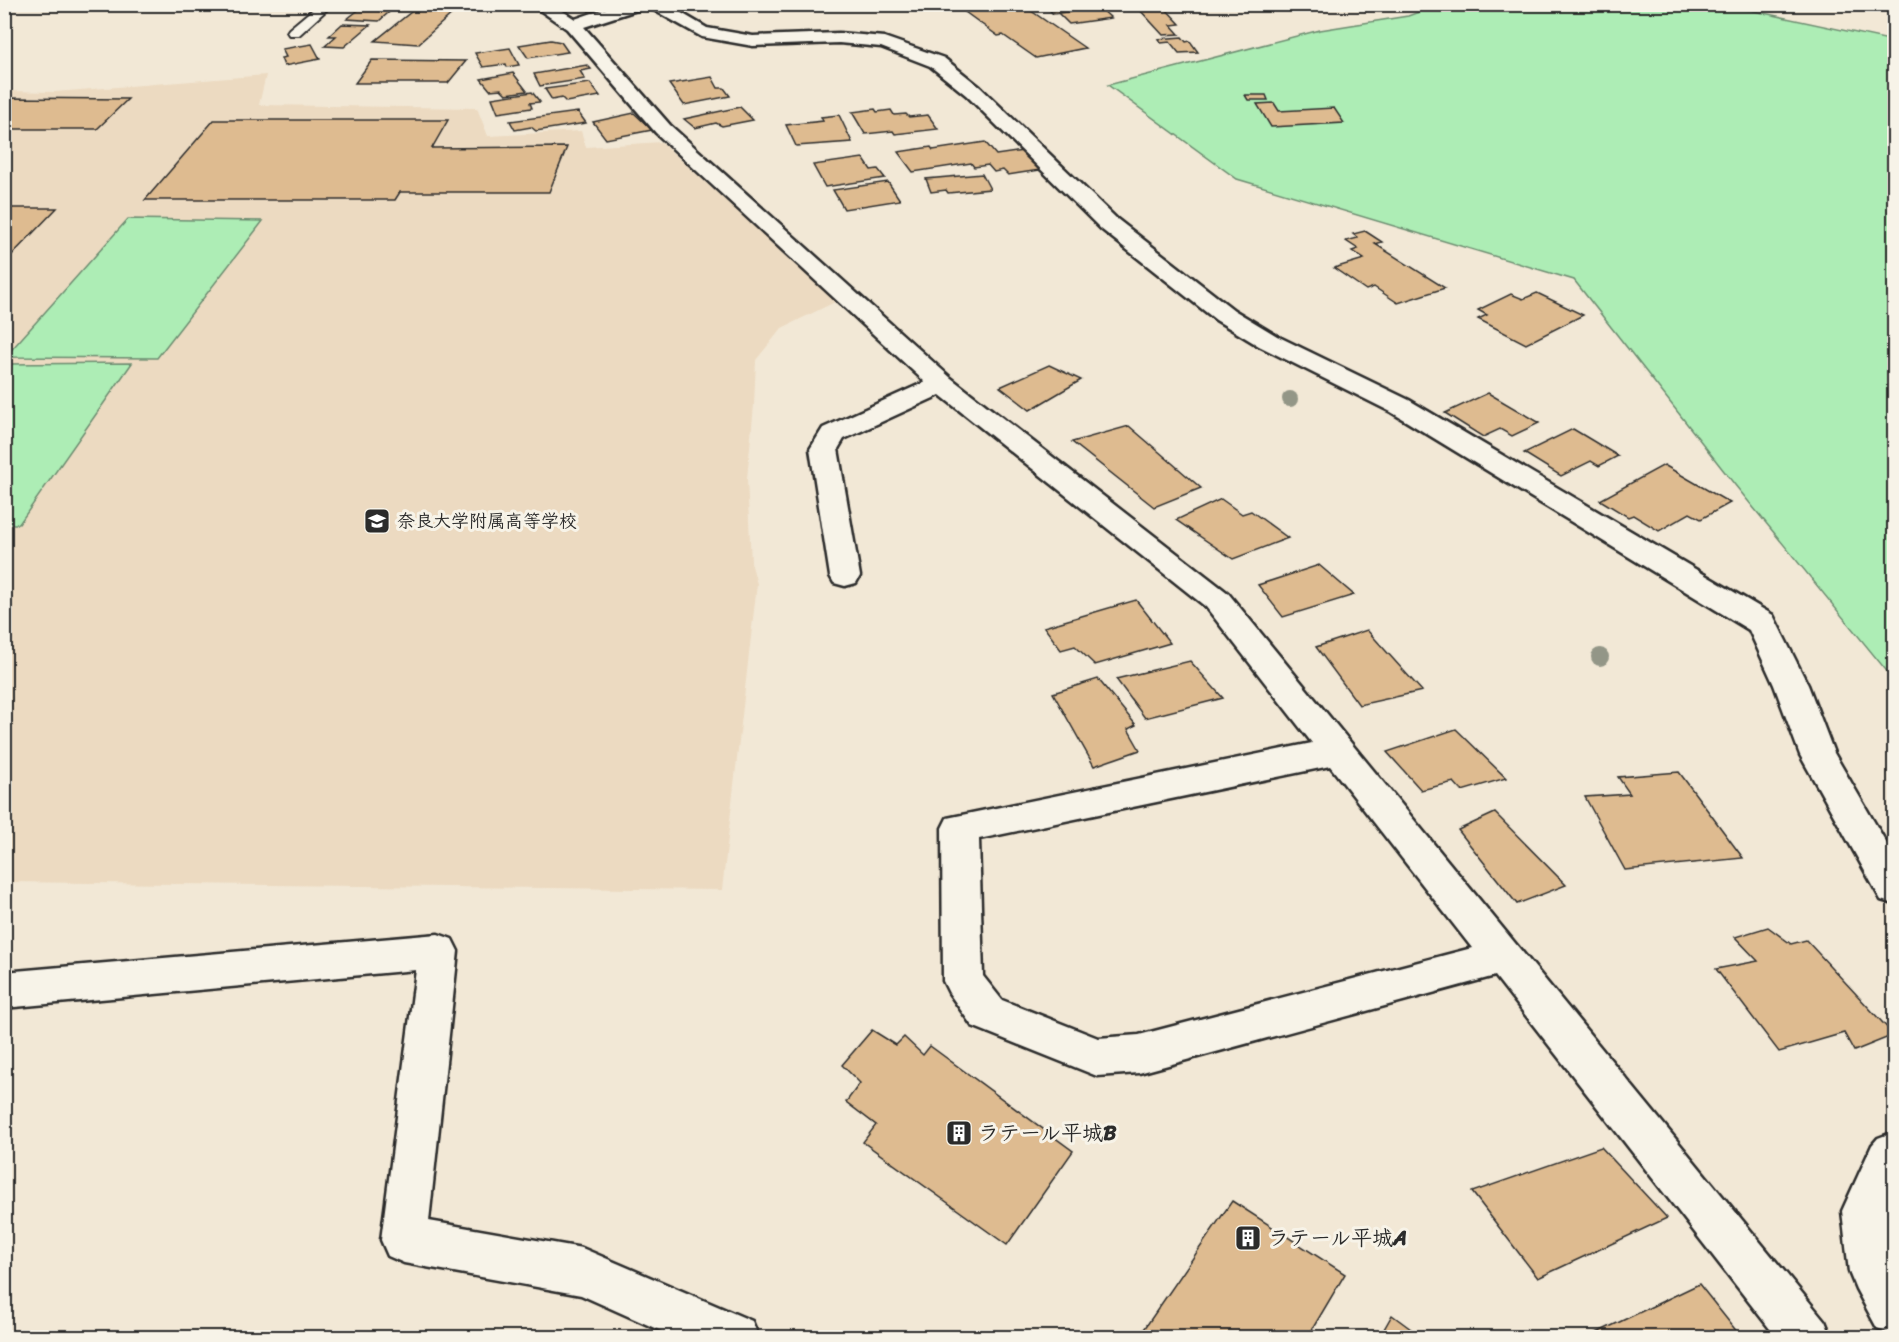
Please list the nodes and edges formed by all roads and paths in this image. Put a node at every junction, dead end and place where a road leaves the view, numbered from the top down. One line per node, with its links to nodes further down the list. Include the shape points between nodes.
1 (327, 4): 6 (lane)
2 (539, 4): 5 (street)
3 (637, 4): 5 (street)
4 (653, 4): 10 (street, via 702,32 753,41 839,38 884,42 937,62 973,91 1109,224 1225,315 1268,341 1400,406 1762,624 1791,685 1817,755)
5 (573, 25): 7 (street, via 663,129)
6 (294, 32)
7 (942, 384): 8 (street, via 833,434 824,449); 9 (street, via 1217,600)
8 (845, 576)
9 (1338, 751): 11 (street); 11 (street, via 960,828 963,981 987,1014 1097,1057 1138,1053)
10 (1894, 889)
11 (1503, 957): 16 (street)
12 (4, 990): 15 (street, via 438,951 404,1240 582,1272)
13 (1894, 1153): 14 (street, via 1865,1211 1873,1272)
14 (1894, 1311)
15 (735, 1338)
16 (1808, 1338)

